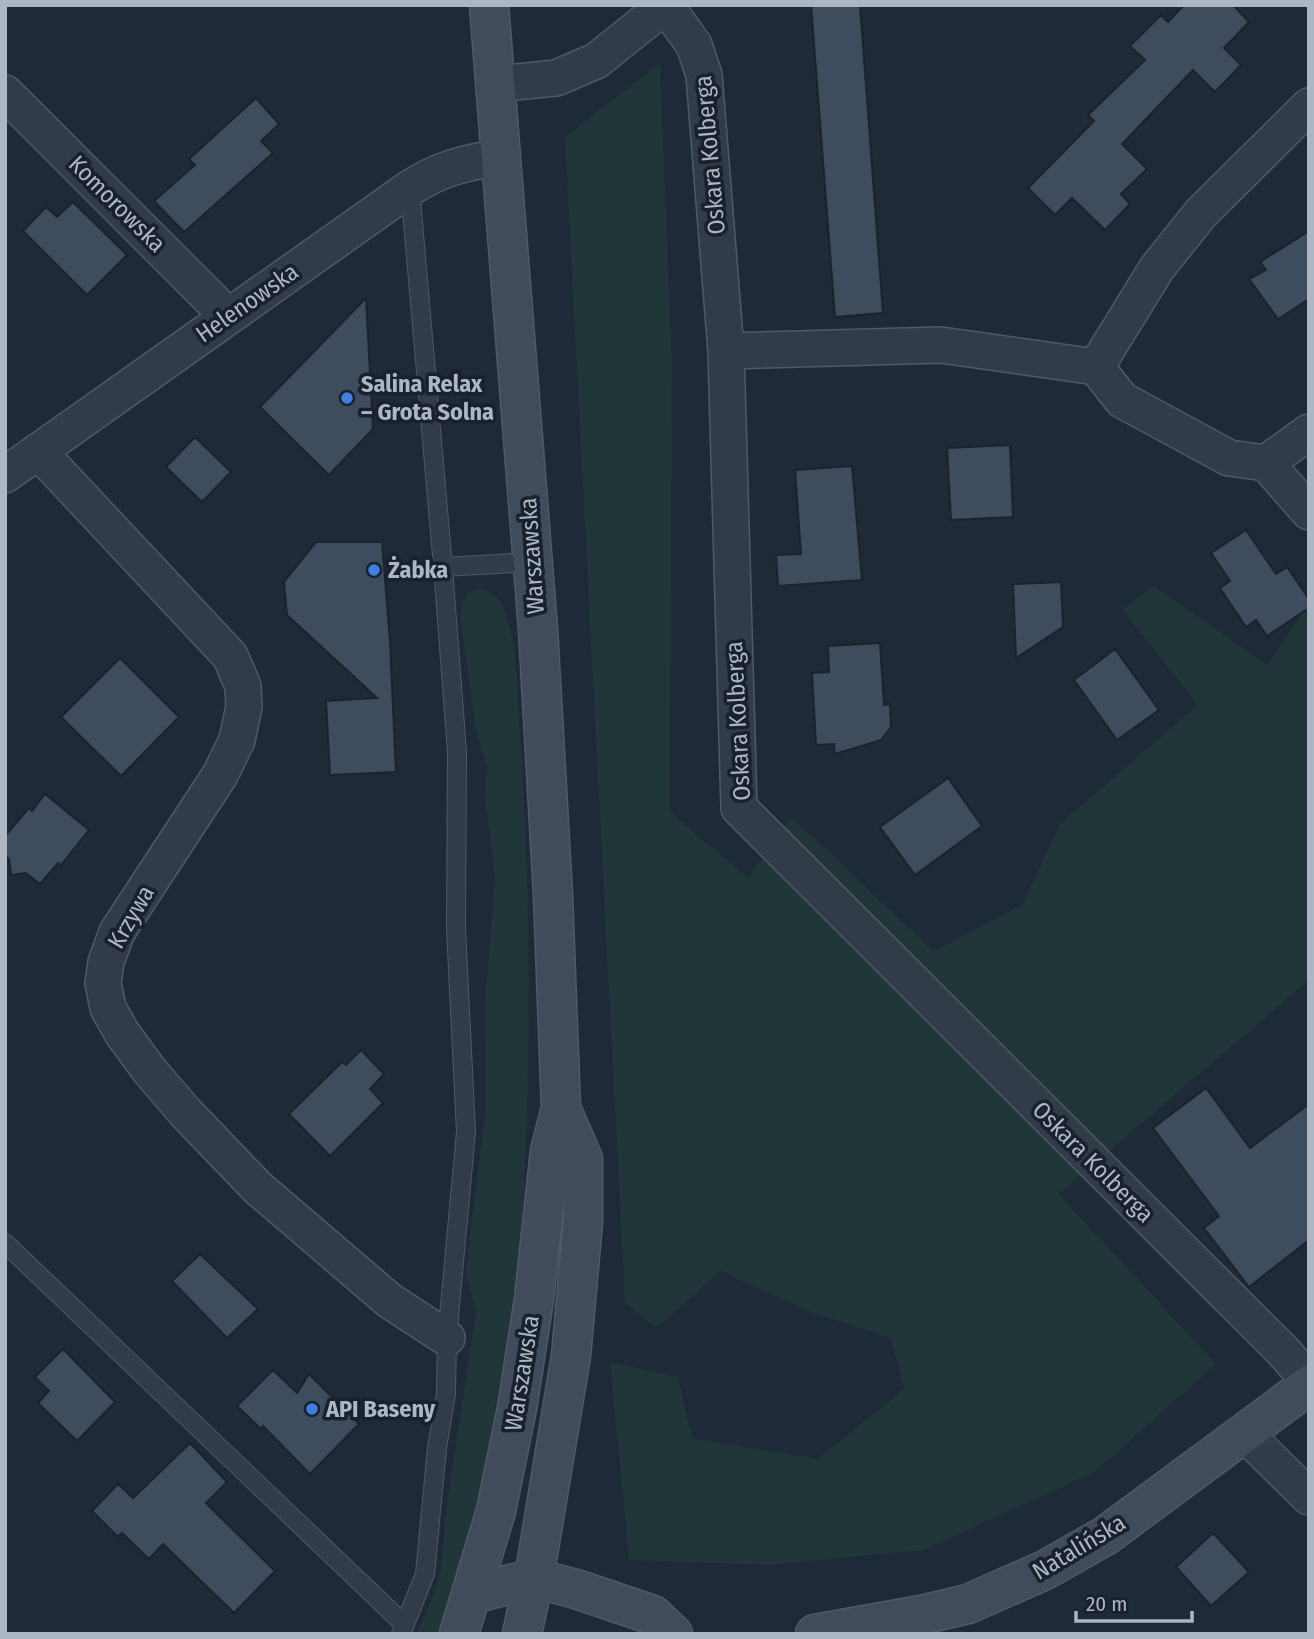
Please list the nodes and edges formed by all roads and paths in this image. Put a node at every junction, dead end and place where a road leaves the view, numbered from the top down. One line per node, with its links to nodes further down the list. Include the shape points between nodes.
1 (489, 5): 3 (main road, Warszawska)
2 (666, 6): 3 (street, via 583,68 556,78); 9 (street, Oskara Kolberga, via 694,45 704,75)
3 (495, 84): 6 (main road, Warszawska)
4 (5, 93): 8 (street, Komorowska)
5 (1309, 106): 10 (street, via 1201,213 1157,268)
6 (500, 157): 7 (street, Helenowska, via 456,164); 16 (main road, Warszawska)
7 (410, 188): 8 (street, Helenowska); 17 (lane)
8 (229, 316): 12 (street, Helenowska)
9 (726, 351): 10 (street, via 941,345); 21 (street, Oskara Kolberga, via 739,808 1283,1351)
10 (1096, 367): 13 (street, via 1122,400 1229,458)
11 (1309, 432): 13 (street)
12 (38, 451): 14 (street, Helenowska); 20 (street, Krzywa, via 230,656 243,686 237,740 220,775 117,932 103,983 108,1008 149,1070 258,1188 390,1301)
13 (1266, 463): 15 (street)
14 (5, 475)
15 (1309, 512)
16 (533, 562): 17 (lane); 18 (main road, Warszawska)
17 (443, 567): 20 (lane, via 457,752 456,928 466,1132)
18 (561, 1108): 24 (main road, Warszawska, via 583,1159 583,1222 571,1356); 25 (main road, Warszawska, via 550,1151 517,1408)
19 (5, 1243): 27 (lane)
20 (447, 1338): 27 (lane, via 446,1394 425,1574)
21 (1309, 1383): 22 (main road, Natalińska)
22 (1245, 1434): 23 (street); 26 (main road, Natalińska, via 1105,1536 1045,1570)
23 (1309, 1497)
24 (534, 1578): 25 (main road); 29 (main road, Warszawska); 30 (main road, via 653,1615)
25 (473, 1594): 28 (main road, Warszawska); 29 (main road)
26 (925, 1625): 31 (main road, Natalińska)
27 (403, 1629)
28 (459, 1634)
29 (521, 1634)
30 (673, 1634)
31 (815, 1634)

